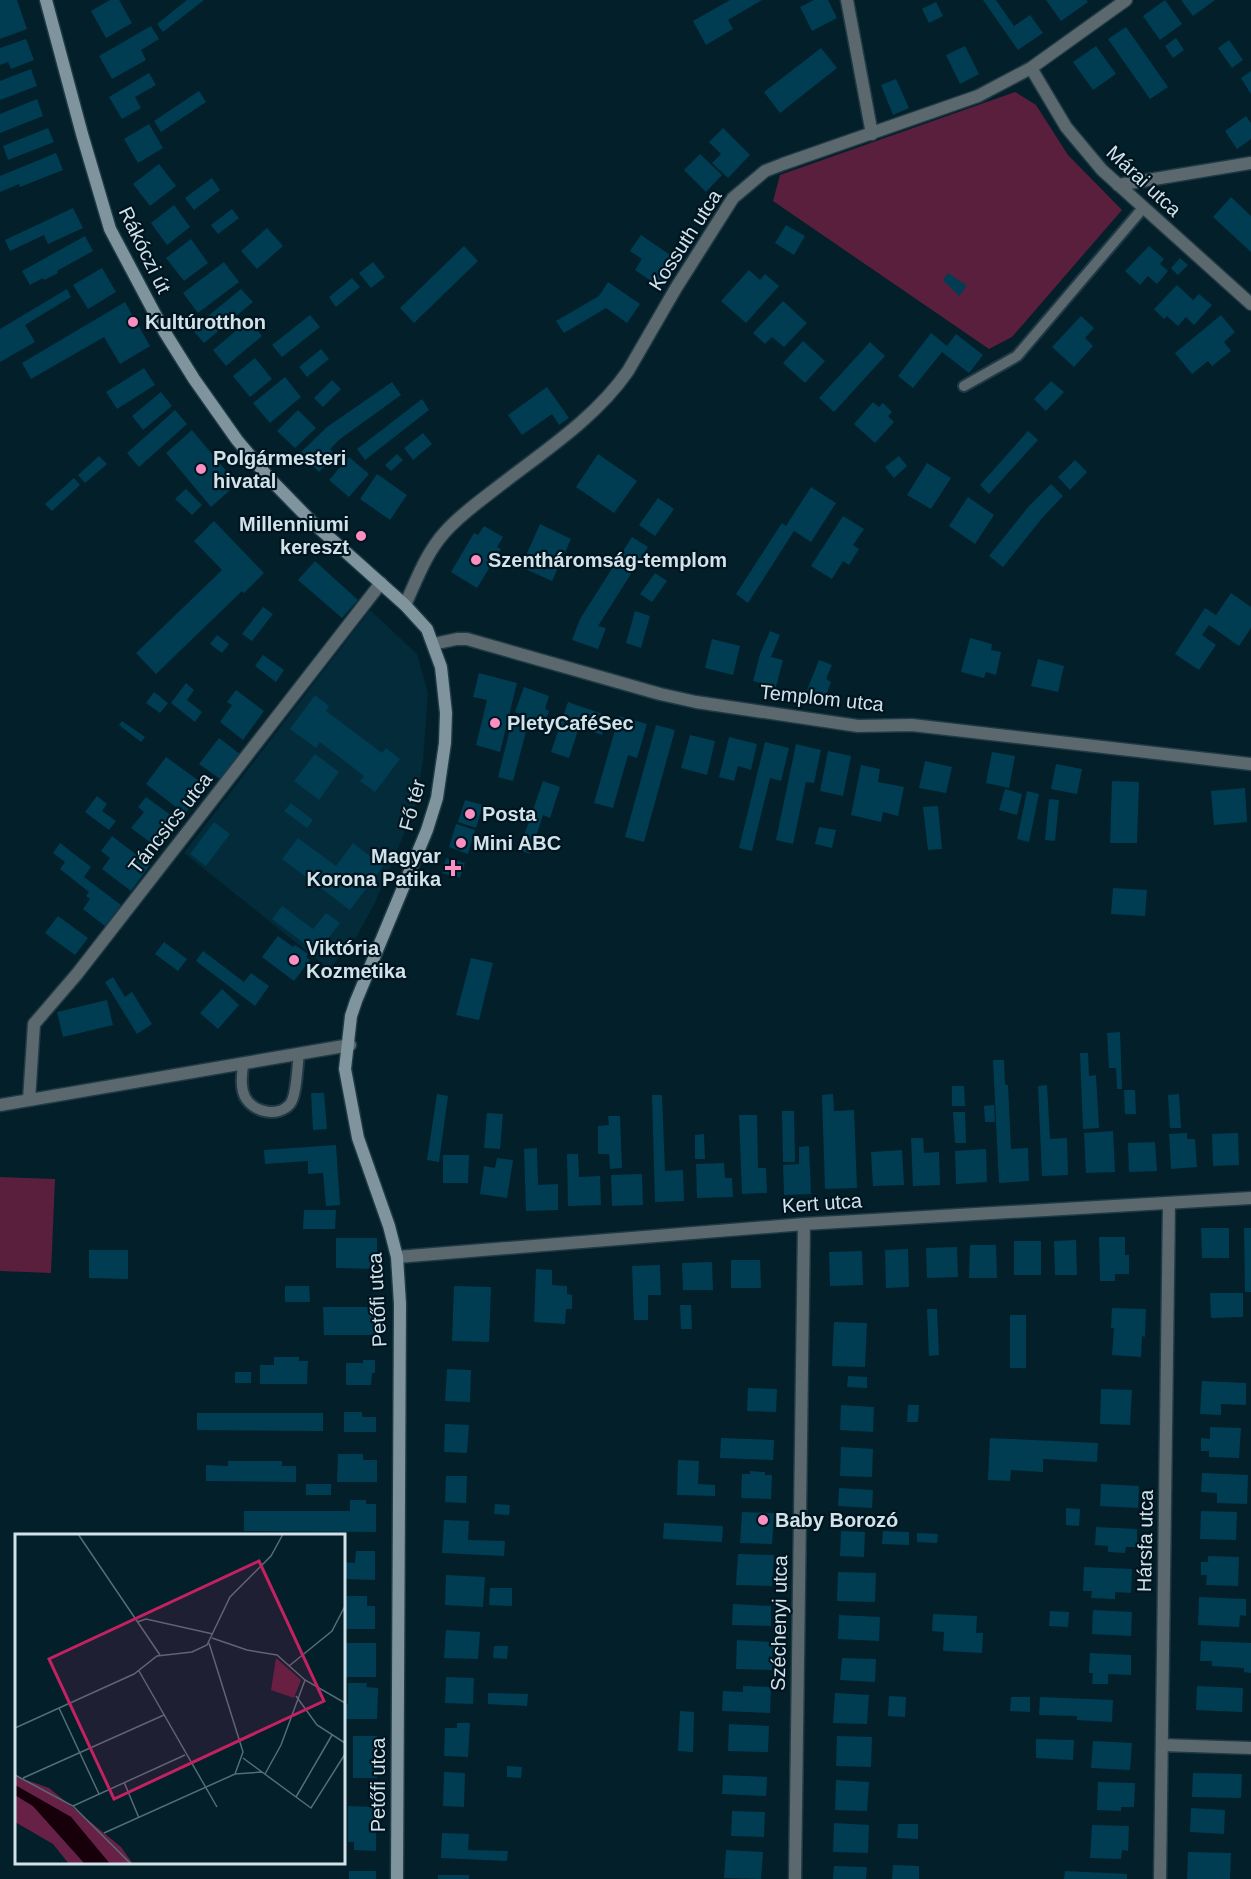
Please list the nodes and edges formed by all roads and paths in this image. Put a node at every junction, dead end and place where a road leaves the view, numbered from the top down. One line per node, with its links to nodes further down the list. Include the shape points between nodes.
1 (46, 0): 11 (main road, Rákóczi út, via 110,229 147,301 237,440 311,521)
2 (847, 0): 5 (street)
3 (1126, 0): 4 (street, Kossuth utca)
4 (1031, 68): 5 (street, Kossuth utca, via 978,96); 7 (street, Márai utca, via 1066,127)
5 (872, 134): 12 (street, Kossuth utca, via 765,171 733,198 614,392 446,531 429,553)
6 (1251, 163): 7 (street)
7 (1118, 185): 8 (street, Márai utca)
8 (1143, 208): 9 (street, Márai utca); 10 (lane, via 1017,356)
9 (1251, 304)
10 (964, 386)
11 (381, 583): 12 (main road, Fő tér); 18 (street, Táncsics utca, via 34,1024)
12 (405, 604): 13 (main road, Fő tér, via 427,629)
13 (433, 644): 14 (street, Templom utca, via 467,639 660,694 858,726 912,725); 15 (main road, Fő tér, via 441,667 446,713 437,798 356,1001)
14 (1251, 764)
15 (350, 1045): 16 (street); 23 (main road, Petőfi utca, via 345,1070 358,1138)
16 (299, 1054): 17 (street); 17 (lane, via 293,1097 280,1111 252,1106 246,1098)
17 (243, 1065): 18 (street)
18 (29, 1101): 19 (street)
19 (0, 1105)
20 (1251, 1198): 21 (street, Kert utca)
21 (1169, 1203): 22 (street, Kert utca); 24 (street, Hársfa utca)
22 (804, 1224): 23 (street, Kert utca); 27 (street, Széchenyi utca)
23 (397, 1257): 26 (main road, Petőfi utca, via 400,1304)
24 (1162, 1745): 25 (street); 28 (street, Hársfa utca)
25 (1251, 1748)
26 (397, 1879)
27 (795, 1879)
28 (1160, 1879)

